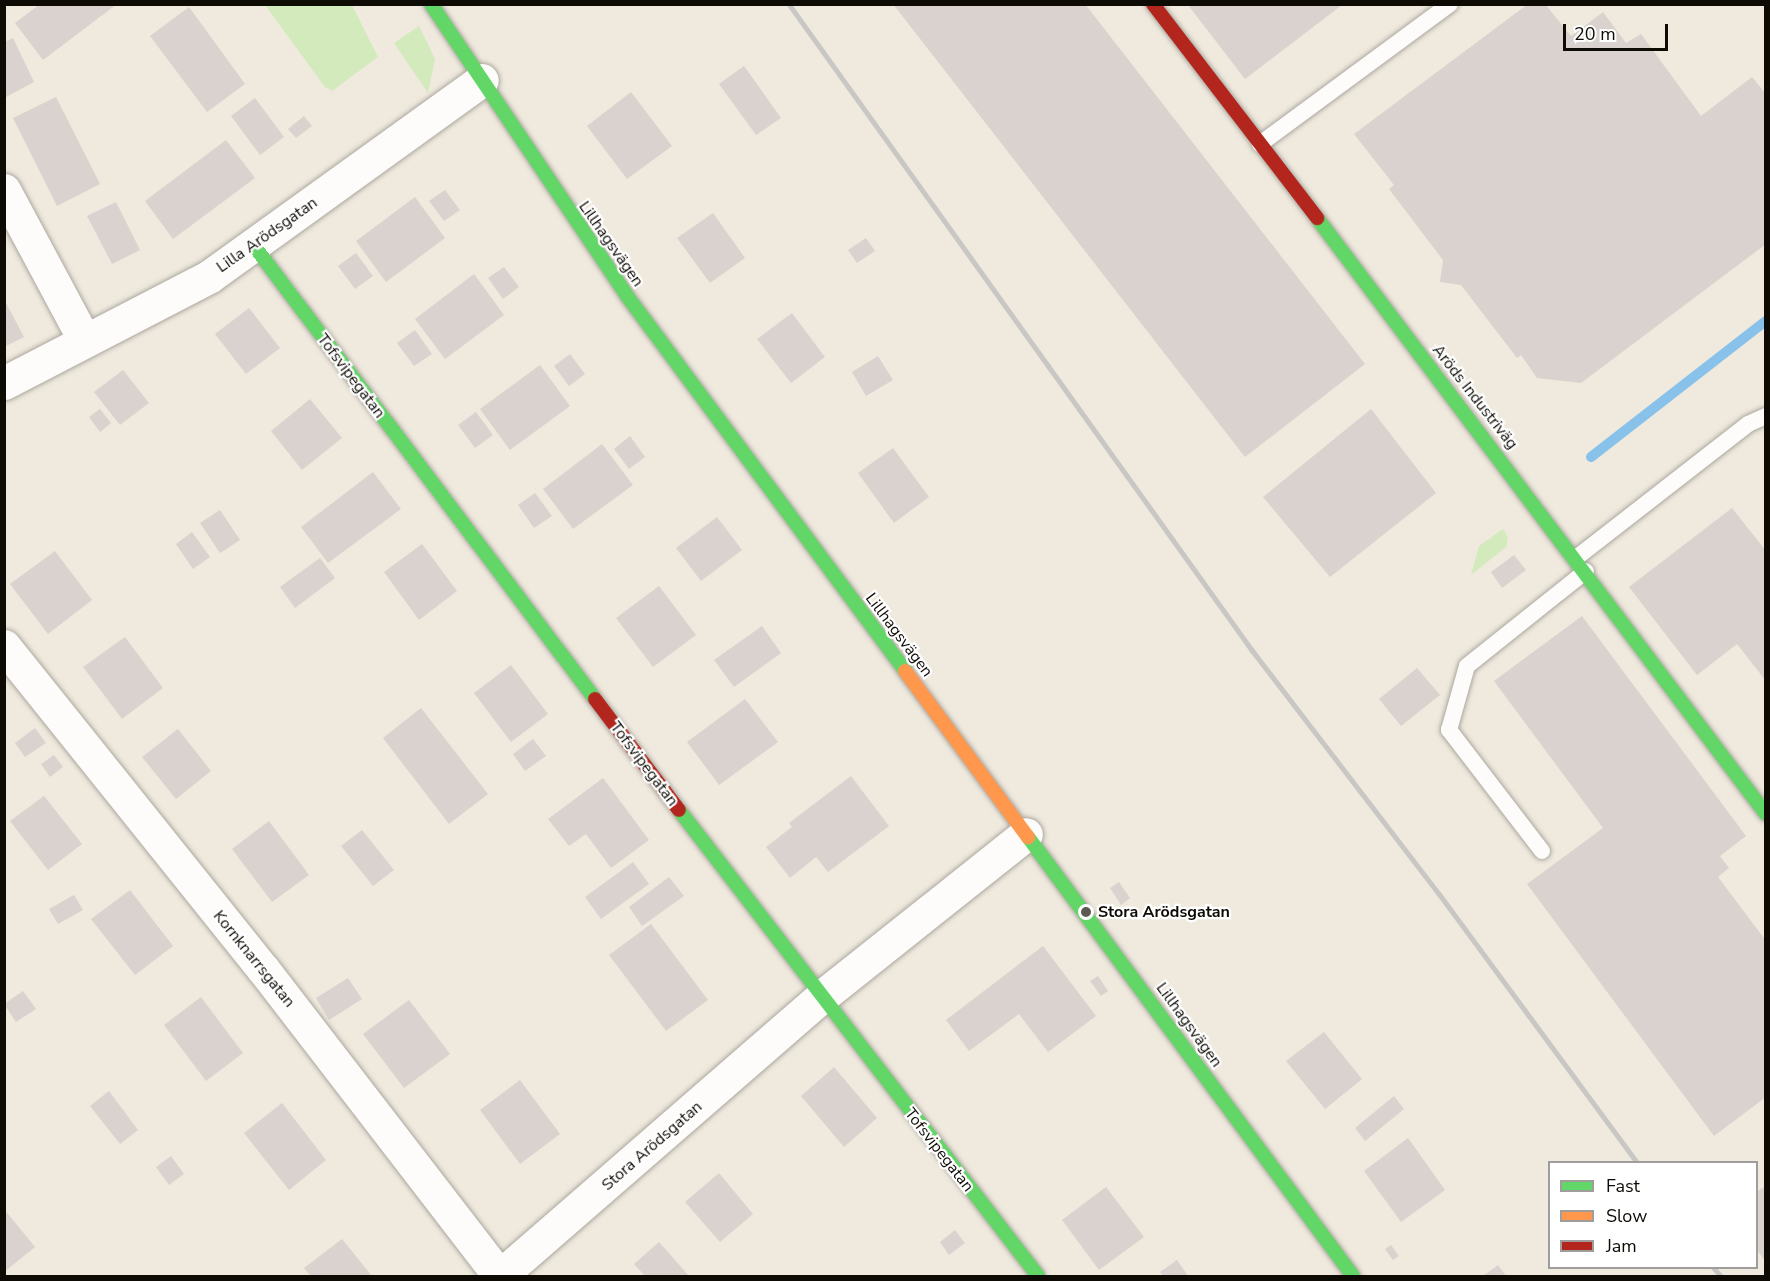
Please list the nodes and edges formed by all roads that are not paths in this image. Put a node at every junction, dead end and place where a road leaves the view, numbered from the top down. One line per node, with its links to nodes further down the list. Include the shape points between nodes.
1 (431, 4): 4 (street, Lillhagsvägen)
2 (1153, 4): 5 (street, Aröds Industriväg)
3 (1450, 4): 5 (lane)
4 (482, 80): 7 (street, Lilla Arödsgatan); 14 (street, Lillhagsvägen, via 627,296)
5 (1260, 144): 11 (street, Aröds Industriväg)
6 (4, 190): 8 (street)
7 (255, 247): 8 (street, Lilla Arödsgatan, via 210,276); 16 (street, Tofsvipegatan)
8 (85, 341): 9 (street, Lilla Arödsgatan)
9 (4, 384)
10 (1766, 416): 11 (lane, via 1748,424)
11 (1581, 564): 13 (street, Aröds Industriväg); 15 (lane, via 1467,666 1449,730)
12 (4, 646): 17 (street, Kornknarrsgatan, via 263,969)
13 (1764, 809)
14 (1026, 834): 16 (street, Stora Arödsgatan); 19 (street, Lillhagsvägen)
15 (1542, 851)
16 (820, 998): 17 (street, Stora Arödsgatan); 18 (street, Tofsvipegatan)
17 (499, 1276)
18 (1038, 1276)
19 (1353, 1276)

